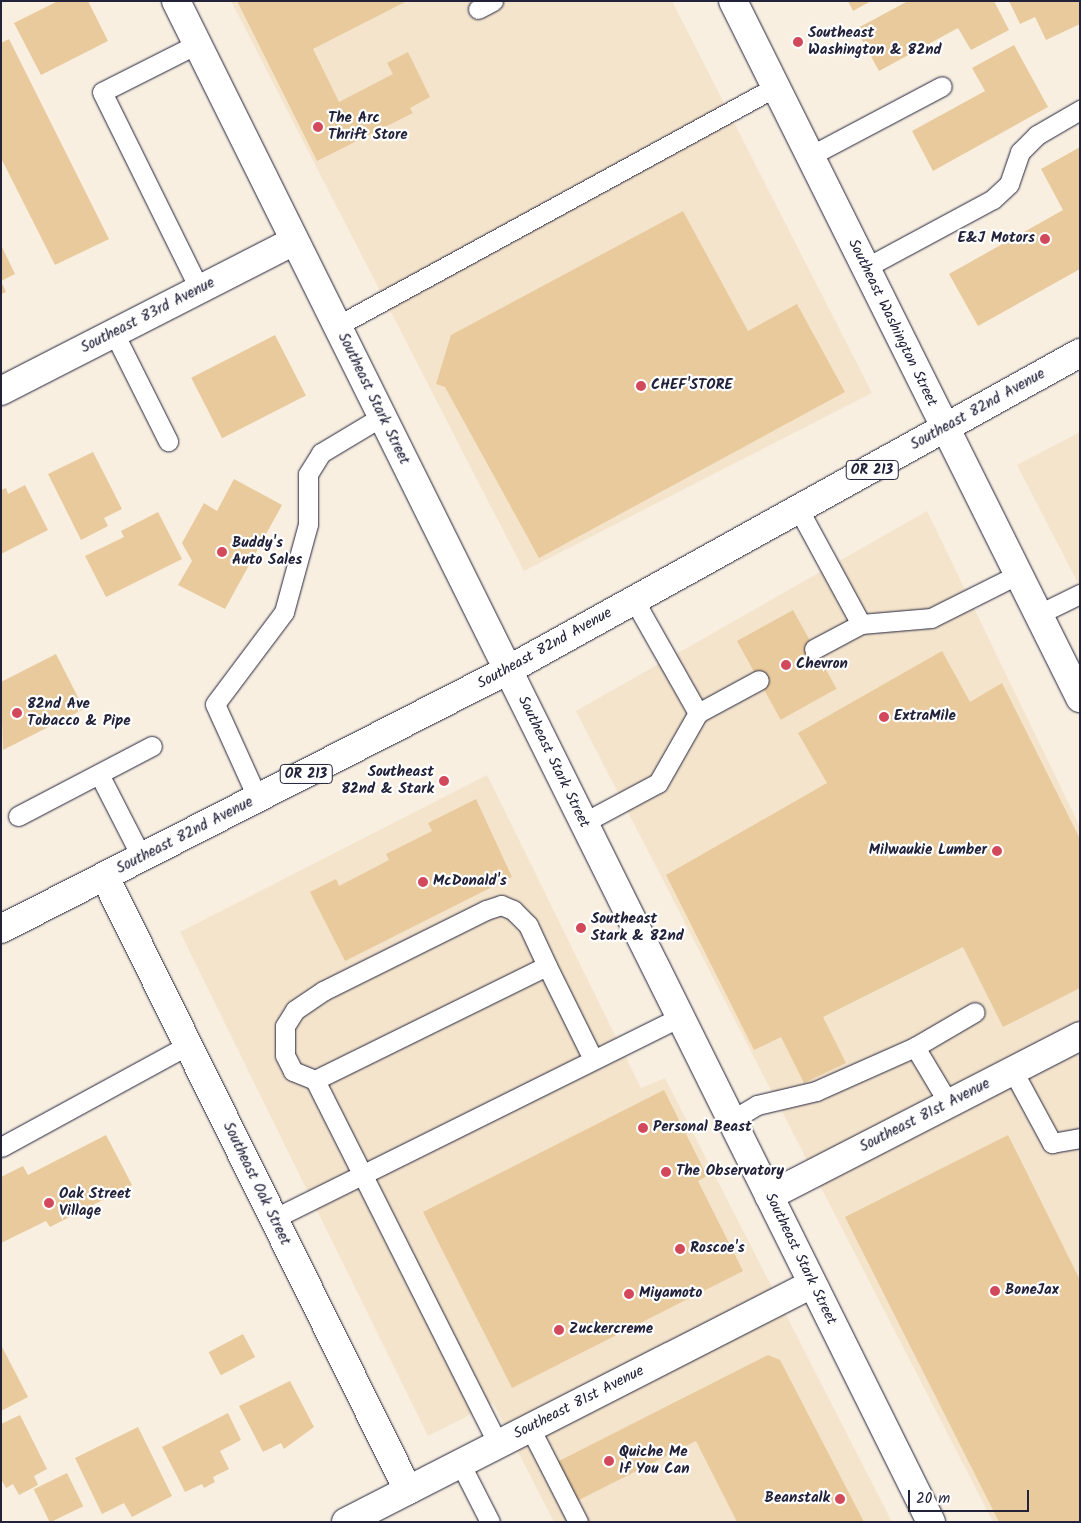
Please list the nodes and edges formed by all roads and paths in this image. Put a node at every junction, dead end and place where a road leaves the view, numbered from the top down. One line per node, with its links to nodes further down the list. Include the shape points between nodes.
1 (176, 1): 3 (main road, Southeast Stark Street)
2 (733, 1): 5 (main road, Southeast Washington Street)
3 (196, 44): 8 (main road, Southeast Stark Street); 10 (lane, via 102,92)
4 (942, 86): 7 (lane)
5 (776, 87): 7 (main road, Southeast Washington Street); 11 (lane)
6 (1080, 110): 9 (lane, via 1037,135 1020,152 1009,184 993,199)
7 (810, 156): 9 (main road, Southeast Washington Street)
8 (294, 241): 10 (main road, Southeast 83rd Avenue); 11 (main road, Southeast Stark Street)
9 (865, 268): 16 (main road, Southeast Washington Street)
10 (200, 290): 12 (main road, Southeast 83rd Avenue)
11 (337, 326): 15 (main road, Southeast Stark Street)
12 (114, 333): 14 (main road, Southeast 83rd Avenue); 17 (lane)
13 (1080, 353): 16 (main road, Southeast 82nd Avenue / OR 213)
14 (1, 391)
15 (381, 416): 25 (main road, Southeast Stark Street); 31 (lane, via 321,453 308,474 308,524 284,612 215,704)
16 (945, 429): 18 (main road, Southeast 82nd Avenue / OR 213); 19 (main road, Southeast Washington Street)
17 (168, 441)
18 (799, 510): 21 (main road, Southeast 82nd Avenue / OR 213); 23 (lane)
19 (1019, 574): 22 (main road, Southeast Washington Street); 23 (lane, via 931,618)
20 (1080, 594): 22 (lane)
21 (634, 600): 25 (main road, Southeast 82nd Avenue / OR 213); 28 (lane)
22 (1039, 614): 27 (main road, Southeast Washington Street)
23 (861, 624): 24 (lane)
24 (814, 650)
25 (508, 670): 31 (main road, Southeast 82nd Avenue / OR 213); 33 (main road, Southeast Stark Street)
26 (758, 680): 28 (lane)
27 (1080, 698)
28 (698, 713): 33 (lane, via 658,783)
29 (152, 746): 30 (lane)
30 (99, 774): 32 (lane); 34 (lane)
31 (258, 799): 34 (main road, Southeast 82nd Avenue / OR 213)
32 (18, 816)
33 (583, 823): 39 (main road, Southeast Stark Street)
34 (142, 858): 35 (main road, Southeast 82nd Avenue / OR 213)
35 (105, 877): 36 (main road, Southeast 82nd Avenue / OR 213); 41 (main road, Southeast Oak Street)
36 (1, 929)
37 (547, 966): 43 (lane); 45 (lane); 45 (lane, via 528,924 513,910 501,905 486,910 323,991 295,1010 285,1026 285,1055 293,1071)
38 (975, 1012): 42 (lane)
39 (680, 1017): 43 (lane); 47 (main road, Southeast Stark Street)
40 (1080, 1036): 44 (main road, Southeast 81st Avenue)
41 (188, 1045): 49 (lane); 52 (main road, Southeast Oak Street)
42 (915, 1047): 46 (lane); 47 (lane, via 816,1091 757,1105)
43 (592, 1057): 50 (lane)
44 (1013, 1071): 46 (main road, Southeast 81st Avenue); 48 (lane, via 1052,1143)
45 (315, 1080): 50 (lane)
46 (949, 1104): 51 (main road, Southeast 81st Avenue)
47 (732, 1120): 51 (main road, Southeast Stark Street)
48 (1080, 1138)
49 (1, 1148)
50 (362, 1175): 52 (lane); 55 (lane)
51 (769, 1196): 53 (main road, Southeast Stark Street)
52 (273, 1218): 57 (main road, Southeast Oak Street)
53 (812, 1284): 54 (main road, Southeast 81st Avenue); 61 (main road, Southeast Stark Street)
54 (530, 1428): 55 (main road, Southeast 81st Avenue); 60 (lane)
55 (498, 1444): 56 (main road, Southeast 81st Avenue)
56 (460, 1463): 57 (main road, Southeast 81st Avenue); 59 (lane)
57 (408, 1490): 58 (main road, Southeast 81st Avenue)
58 (346, 1522)
59 (490, 1522)
60 (578, 1522)
61 (931, 1522)

